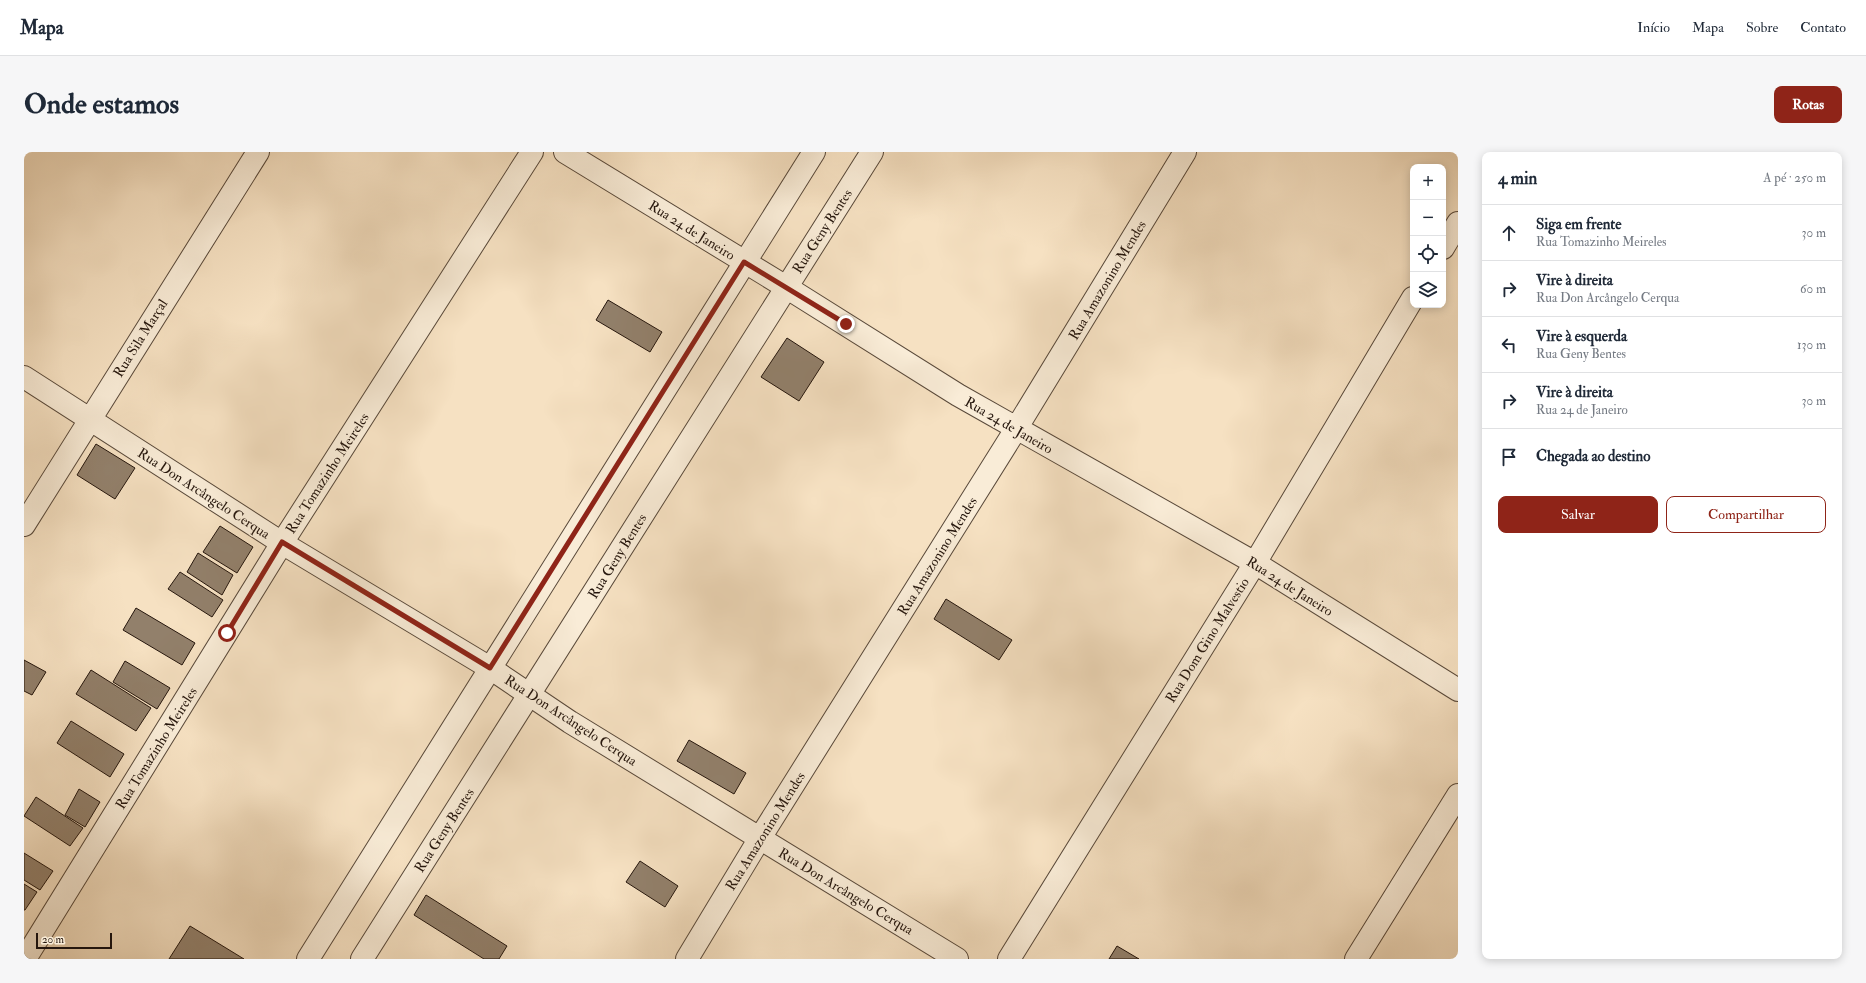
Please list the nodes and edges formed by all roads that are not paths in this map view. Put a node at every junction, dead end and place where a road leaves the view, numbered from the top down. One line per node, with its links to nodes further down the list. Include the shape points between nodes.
1 (258, 152): 13 (street, Rua Sila Marçal)
2 (532, 152): 16 (street, Rua Tomazinho Meireles)
3 (565, 152): 9 (street, Rua 24 de Janeiro)
4 (814, 152): 9 (street)
5 (872, 152): 10 (street, Rua Geny Bentes)
6 (1185, 152): 14 (street, Rua Amazonino Mendes)
7 (1458, 223): 8 (street)
8 (1446, 243)
9 (744, 262): 10 (street, Rua 24 de Janeiro); 18 (street)
10 (786, 287): 14 (street, Rua 24 de Janeiro); 20 (street, Rua Geny Bentes)
11 (1410, 303): 17 (street, Rua Dom Gino Malvestio)
12 (24, 377): 13 (street, Rua Don Arcângelo Cerqua)
13 (90, 420): 15 (street, Rua Sila Marçal); 16 (street, Rua Don Arcângelo Cerqua)
14 (1016, 429): 17 (street, Rua 24 de Janeiro); 22 (street, Rua Amazonino Mendes)
15 (24, 525)
16 (282, 542): 18 (street, Rua Don Arcângelo Cerqua); 23 (street, Rua Tomazinho Meireles)
17 (1255, 563): 19 (street, Rua 24 de Janeiro); 28 (street, Rua Dom Gino Malvestio)
18 (490, 668): 20 (street, Rua Don Arcângelo Cerqua); 24 (street)
19 (1458, 690)
20 (530, 695): 22 (street, Rua Don Arcângelo Cerqua); 25 (street, Rua Geny Bentes)
21 (1458, 795): 29 (street)
22 (760, 838): 26 (street, Rua Amazonino Mendes); 27 (street, Rua Don Arcângelo Cerqua)
23 (25, 959)
24 (308, 959)
25 (362, 959)
26 (688, 959)
27 (957, 959)
28 (1009, 959)
29 (1356, 959)

